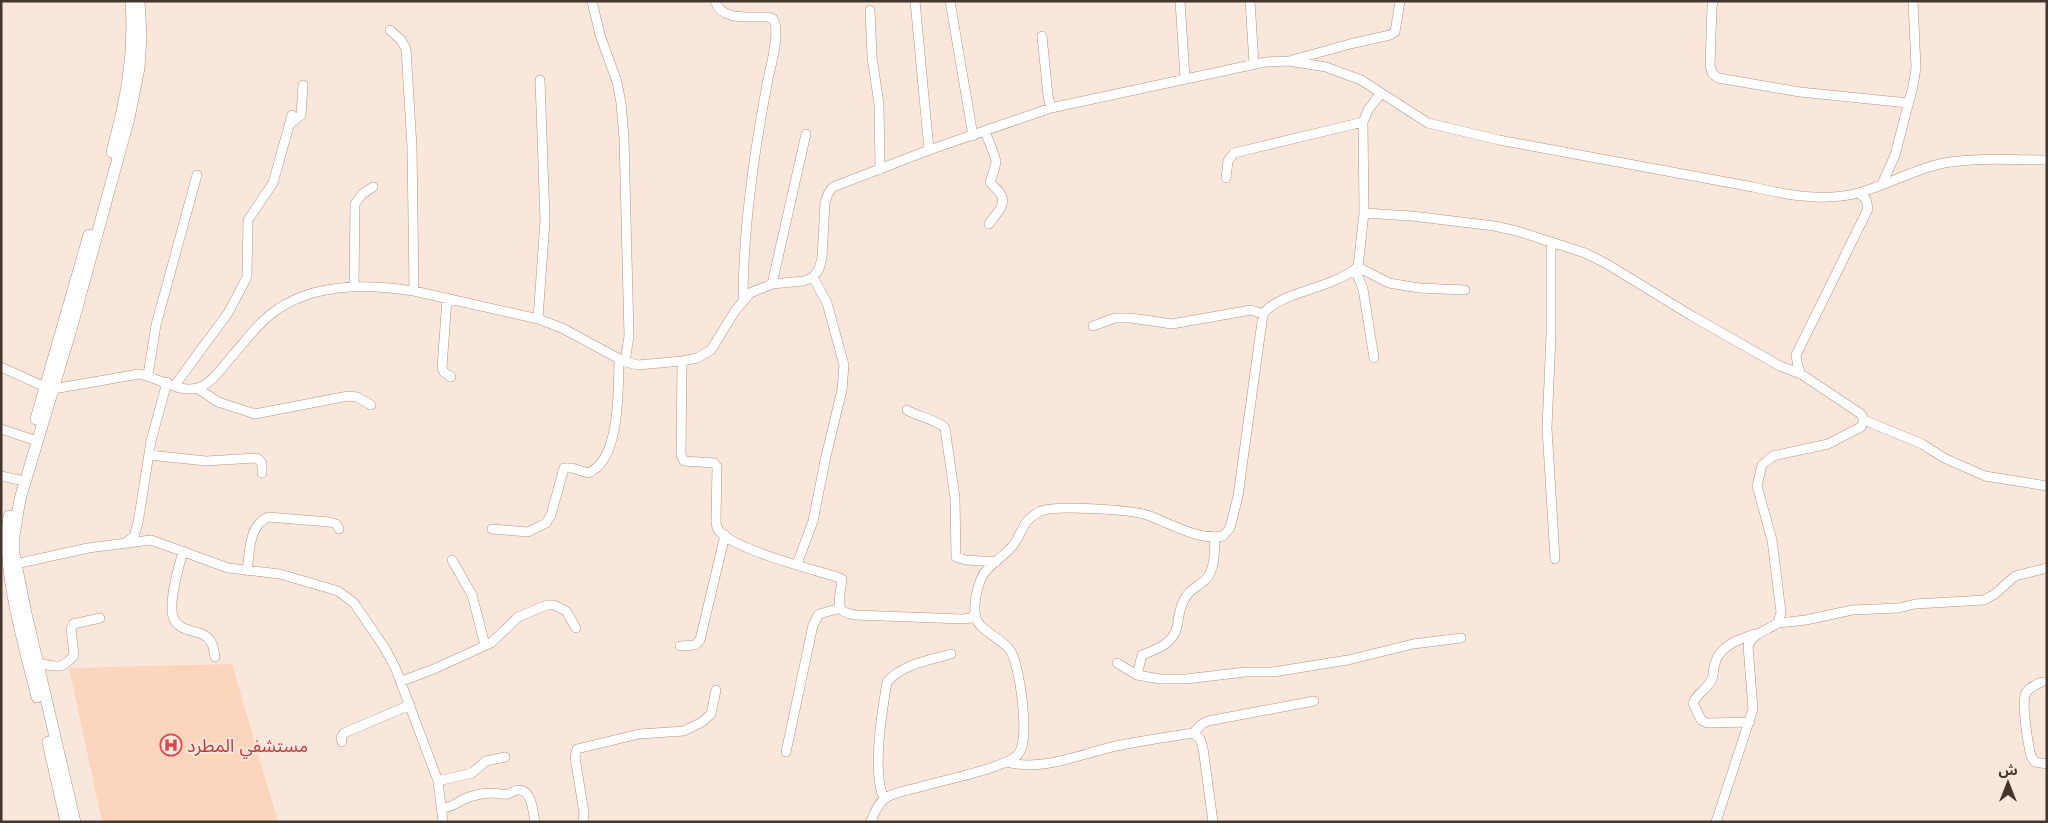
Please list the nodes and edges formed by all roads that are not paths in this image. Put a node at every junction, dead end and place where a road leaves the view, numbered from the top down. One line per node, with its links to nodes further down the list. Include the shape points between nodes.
1 (131, 1): 57 (main road, via 133,31 126,97)
2 (139, 1): 57 (main road, via 138,76 129,118)
3 (592, 1): 50 (street, via 600,36 617,82 623,119 629,336)
4 (715, 1): 45 (street, via 718,9 726,15 768,17 773,19 776,27 749,192)
5 (915, 1): 27 (street)
6 (950, 1): 26 (street)
7 (1180, 1): 17 (street)
8 (1250, 1): 16 (street)
9 (1400, 1): 15 (street, via 1394,32 1390,35)
10 (1713, 1): 21 (street, via 1710,65 1718,78 1800,92)
11 (1913, 1): 21 (street, via 1916,68)
12 (870, 10): 29 (street, via 879,104)
13 (390, 30): 43 (street, via 406,49 412,147)
14 (1042, 36): 22 (street)
15 (1289, 61): 16 (street); 20 (street, via 1326,67 1361,80)
16 (1254, 64): 17 (street)
17 (1185, 78): 22 (street)
18 (540, 80): 47 (street, via 545,220)
19 (303, 85): 56 (street, via 301,115 291,119 270,188 248,220 245,281 228,314)
20 (1381, 93): 23 (street); 34 (street, via 1428,123 1499,140 1789,196 1824,197)
21 (1908, 103): 32 (street, via 1895,154)
22 (1051, 108): 24 (street)
23 (1363, 122): 31 (street, via 1234,153 1228,161); 35 (street)
24 (985, 131): 26 (street); 36 (street, via 995,158 990,182 1003,200 999,212)
25 (806, 134): 40 (street)
26 (973, 136): 27 (street)
27 (929, 150): 29 (street)
28 (2047, 160): 32 (street, via 1995,159 1943,164)
29 (880, 170): 39 (street, via 833,188 828,194 822,258 820,269)
30 (196, 175): 54 (street, via 156,325)
31 (1226, 178)
32 (1882, 184): 34 (street)
33 (373, 187): 41 (street, via 362,194 356,204)
34 (1858, 193): 53 (street, via 1866,199 1868,210 1797,351)
35 (1364, 213): 37 (street, via 1494,226); 38 (street)
36 (989, 224)
37 (1551, 242): 53 (street, via 1607,264 1780,366); 77 (street, via 1548,428)
38 (1356, 268): 42 (street, via 1389,283); 46 (street, via 1329,284 1278,301); 49 (street, via 1363,289)
39 (813, 277): 40 (street); 80 (street, via 827,303 844,365 813,521)
40 (772, 284): 45 (street, via 757,289)
41 (354, 287): 43 (street); 58 (street, via 315,291 277,309 213,378)
42 (1465, 290)
43 (414, 291): 44 (street)
44 (447, 298): 47 (street); 55 (street, via 442,368)
45 (742, 300): 51 (street, via 711,350)
46 (1263, 314): 48 (street, via 1251,310 1172,324 1115,318); 73 (street, via 1235,514 1230,528 1223,536)
47 (538, 319): 50 (street, via 562,328)
48 (1093, 326)
49 (1374, 358)
50 (622, 361): 51 (street, via 638,365); 71 (street, via 615,425 611,442 598,466 588,473 564,468 551,515 542,526 528,532)
51 (682, 362): 72 (street, via 681,456 684,461 716,465 716,527)
52 (1, 367): 57 (street)
53 (1801, 374): 61 (street, via 1861,414)
54 (148, 376): 56 (street); 57 (street, via 131,375)
55 (451, 377)
56 (171, 384): 58 (street); 64 (street)
57 (49, 388): 63 (main road); 81 (main road, via 16,516)
58 (197, 388): 59 (street, via 218,402 255,414 348,396)
59 (371, 405)
60 (907, 410): 79 (street, via 945,428 955,498 956,557)
61 (1864, 420): 68 (street, via 1986,476); 87 (street, via 1861,427 1828,444 1773,456 1762,465 1757,486 1772,540 1781,612)
62 (1, 429): 63 (street)
63 (31, 439): 67 (main road)
64 (149, 455): 65 (street, via 206,460 257,458 262,463); 69 (street)
65 (262, 473)
66 (1, 476): 67 (street)
67 (19, 480): 81 (main road, via 6,533)
68 (2047, 486)
69 (138, 523): 74 (street); 75 (street, via 134,536)
70 (339, 529): 83 (street, via 329,522 261,520 252,538)
71 (492, 529)
72 (725, 535): 80 (street, via 745,547); 92 (street, via 700,640 695,645)
73 (1215, 538): 79 (street, via 1145,514 1058,509 1041,511 1031,517 1024,523 1010,549); 97 (street, via 1212,570 1202,584 1192,589 1184,599 1170,640 1163,647 1142,655)
74 (151, 540): 75 (street); 76 (street)
75 (127, 542): 81 (street)
76 (183, 551): 83 (street, via 228,568); 94 (street, via 173,599 173,616 182,627 208,638)
77 (1555, 559)
78 (452, 560): 91 (street, via 472,595)
79 (996, 562): 85 (street, via 981,579)
80 (797, 564): 84 (street, via 842,579)
81 (9, 565): 95 (main road); 109 (main road, via 17,610)
82 (2047, 568): 87 (street, via 2015,576 1984,600 1852,610)
83 (247, 571): 98 (street, via 290,576 344,594 354,603 384,647)
84 (841, 608): 85 (street, via 843,612 855,615 963,620); 106 (street, via 819,614 813,625)
85 (975, 613): 108 (street, via 980,625 1011,652 1016,666 1025,723 1024,739 1019,754)
86 (100, 618): 95 (street, via 73,624 74,655 67,664 57,667)
87 (1778, 623): 89 (street)
88 (576, 628): 91 (street, via 566,611 547,605 518,617)
89 (1758, 633): 103 (street, via 1748,646 1753,709); 103 (street, via 1734,642 1718,655 1712,678 1693,703 1701,720 1707,723)
90 (1461, 638): 97 (street, via 1273,672 1186,679)
91 (486, 645): 98 (street)
92 (680, 646)
93 (951, 654): 112 (street, via 922,662 892,676 887,682 879,771 880,789)
94 (215, 658)
95 (37, 663): 109 (main road)
96 (1117, 663): 97 (street)
97 (1137, 675)
98 (402, 681): 102 (street)
99 (2042, 682): 110 (street, via 2026,692 2023,707 2031,756 2035,762)
100 (716, 690): 118 (street, via 711,714 693,728 639,734 577,749 575,757)
101 (1314, 701): 104 (street, via 1208,721)
102 (410, 705): 105 (street, via 344,733); 111 (street)
103 (1750, 722): 121 (street)
104 (1193, 732): 108 (street, via 1034,766); 120 (street, via 1203,748)
105 (342, 742)
106 (786, 752)
107 (505, 757): 111 (street, via 486,761 472,773)
108 (1006, 762): 112 (street)
109 (57, 764): 114 (main road); 115 (main road)
110 (2047, 764)
111 (438, 781): 113 (street)
112 (887, 798): 119 (street, via 877,806)
113 (442, 808): 116 (street); 117 (street, via 455,806 464,798 522,790 530,800)
114 (66, 822)
115 (75, 822)
116 (443, 822)
117 (535, 822)
118 (583, 822)
119 (871, 822)
120 (1213, 822)
121 (1716, 822)

